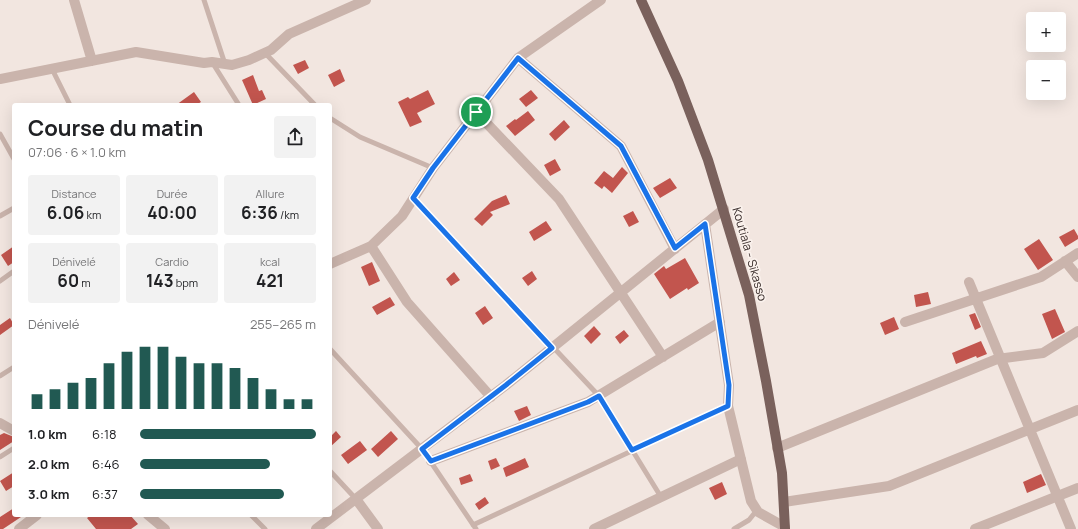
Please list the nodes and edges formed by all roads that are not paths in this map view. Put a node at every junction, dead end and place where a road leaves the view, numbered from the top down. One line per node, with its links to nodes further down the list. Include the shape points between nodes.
1 (74, 0): 8 (street)
2 (204, 0): 10 (lane)
3 (366, 0): 6 (street, via 289,34)
4 (601, 0): 7 (street)
5 (641, 0): 23 (main road, Koutiala - Sikasso, via 678,81)
6 (265, 53): 10 (street, via 232,65); 15 (lane)
7 (518, 58): 16 (street); 27 (street, via 621,146)
8 (92, 61): 9 (street, via 136,52 204,63); 11 (street)
9 (212, 62): 10 (street); 14 (lane)
10 (225, 64)
11 (52, 69): 12 (street); 13 (lane)
12 (0, 79)
13 (69, 103)
14 (238, 103)
15 (313, 103)
16 (476, 112): 20 (street); 35 (street, via 559,199)
17 (332, 119): 20 (lane, via 360,137)
18 (0, 134): 19 (lane)
19 (12, 155)
20 (433, 168): 21 (street)
21 (413, 198): 26 (street, via 402,216); 40 (lane)
22 (12, 209): 24 (lane)
23 (724, 209): 25 (street); 53 (main road, Koutiala - Sikasso, via 749,295)
24 (0, 216)
25 (705, 224): 27 (street); 37 (street)
26 (371, 246): 30 (street); 47 (street, via 407,302)
27 (675, 248): 35 (street)
28 (1078, 253): 29 (street)
29 (1065, 261): 32 (street); 36 (street, via 1041,276)
30 (332, 262)
31 (12, 272): 33 (lane)
32 (1078, 277)
33 (0, 280)
34 (969, 282): 36 (street)
35 (621, 292): 40 (street); 42 (street)
36 (976, 298): 38 (street); 43 (street)
37 (720, 322): 42 (street); 48 (street, via 729,385)
38 (906, 322)
39 (1078, 332): 43 (street, via 1043,353)
40 (552, 348): 46 (lane); 47 (street)
41 (332, 351): 55 (lane)
42 (664, 357): 46 (street)
43 (1000, 358): 52 (street); 53 (street)
44 (12, 368): 45 (lane)
45 (0, 376)
46 (599, 396): 56 (lane); 59 (street)
47 (490, 397): 55 (street)
48 (728, 406): 56 (lane); 58 (street)
49 (1078, 410): 52 (street)
50 (0, 423): 51 (street)
51 (12, 429)
52 (1030, 429): 63 (street); 65 (street, via 890,486)
53 (777, 448): 65 (main road, Koutiala - Sikasso)
54 (12, 449): 57 (lane)
55 (422, 449): 59 (lane); 64 (street)
56 (632, 450): 62 (lane); 70 (lane)
57 (0, 457)
58 (741, 458): 62 (street); 66 (street, via 751,501)
59 (431, 461): 70 (lane)
60 (332, 473): 64 (lane)
61 (1078, 488): 63 (street)
62 (661, 497): 77 (street)
63 (1057, 497): 79 (street); 80 (street)
64 (356, 499): 75 (street); 76 (street)
65 (784, 502): 71 (main road, Koutiala - Sikasso)
66 (757, 510): 71 (street); 78 (lane, via 749,520)
67 (34, 517): 72 (street)
68 (150, 517): 73 (street)
69 (253, 517): 74 (lane)
70 (474, 527)
71 (785, 528)
72 (19, 529)
73 (165, 529)
74 (265, 529)
75 (316, 529)
76 (378, 529)
77 (594, 529)
78 (734, 529)
79 (975, 529)
80 (1071, 529)

